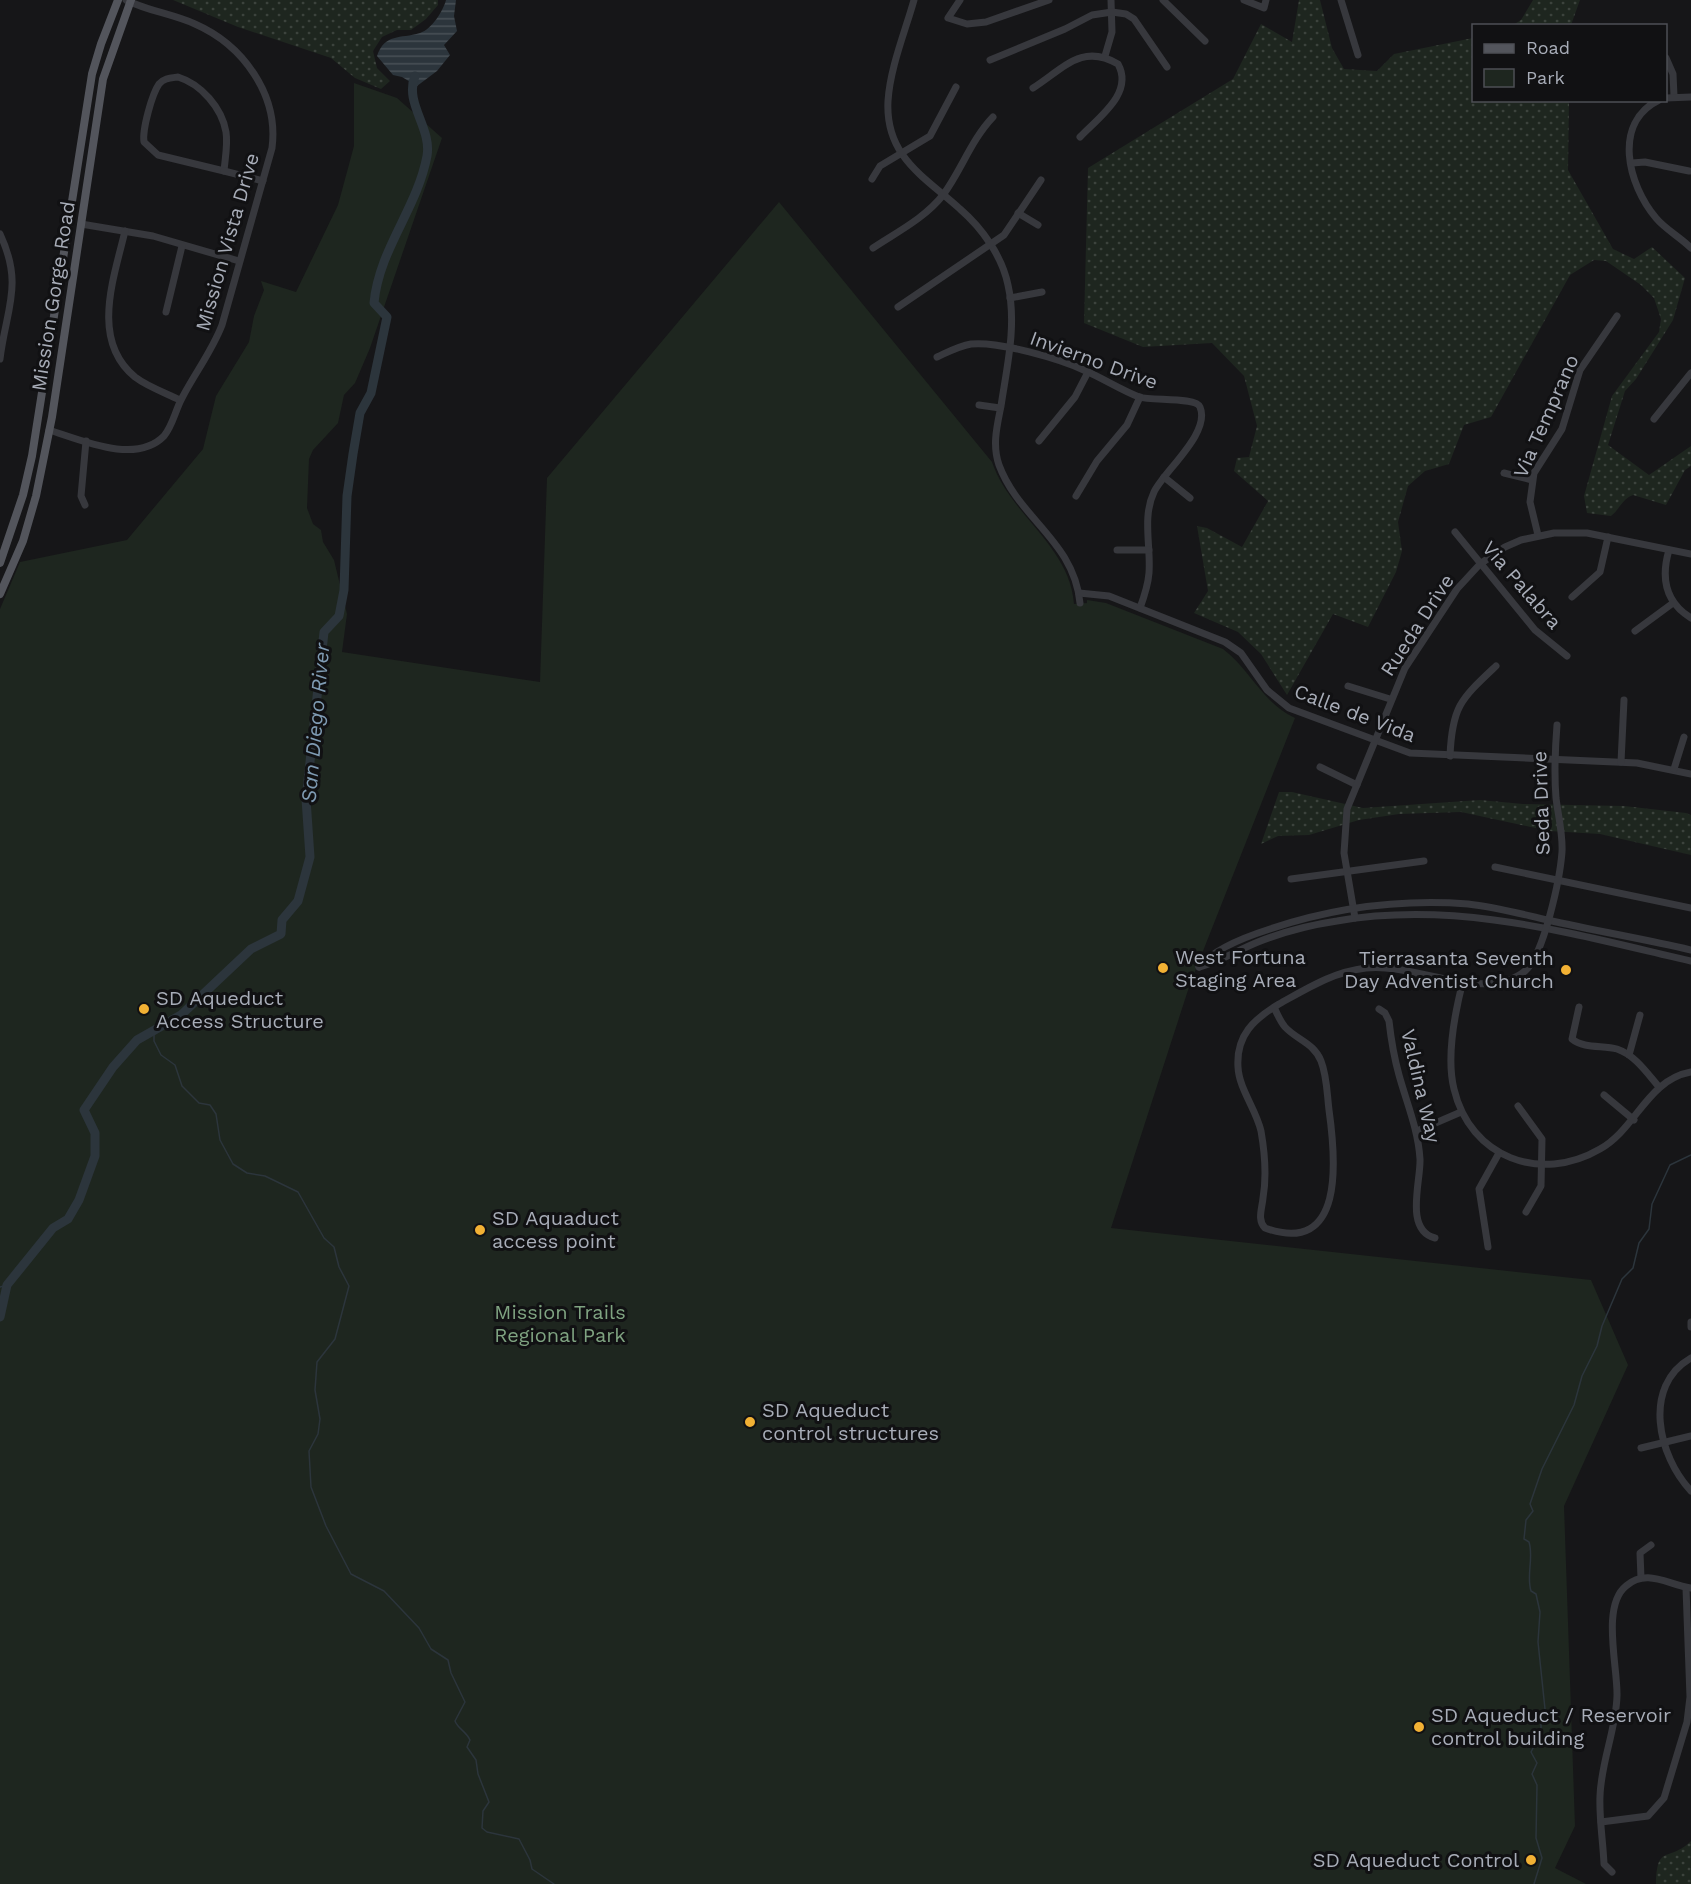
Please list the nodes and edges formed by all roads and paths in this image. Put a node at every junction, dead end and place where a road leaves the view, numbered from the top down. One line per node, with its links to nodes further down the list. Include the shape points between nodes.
1 (118, 0): 75 (main road, Mission Gorge Road, via 92,74 32,456)
2 (914, 0): 26 (street, via 888,99 891,131)
3 (960, 0): 4 (street, via 948,18 967,24 986,22)
4 (1049, 0)
5 (1111, 0): 11 (street)
6 (1163, 0): 12 (street)
7 (1244, 0): 10 (street)
8 (1341, 0): 13 (street)
9 (129, 1): 32 (street, Mission Vista Drive, via 205,29 237,53 254,73 271,107 273,124 272,148); 35 (main road, Mission Gorge Road, via 103,79)
10 (1265, 4)
11 (1112, 12): 14 (street, via 1112,32); 15 (street, via 1092,15); 17 (street, via 1134,19)
12 (1205, 41)
13 (1358, 55)
14 (1105, 57): 19 (street, via 1082,56); 25 (street, via 1118,64 1124,83 1120,94)
15 (990, 60)
16 (1667, 62): 20 (street, via 1673,74)
17 (1167, 67)
18 (956, 87): 26 (street, via 930,136)
19 (1033, 88)
20 (1674, 96): 21 (street); 22 (street)
21 (1691, 97)
22 (1667, 98)
23 (1656, 102): 27 (street, via 1642,112 1631,130 1628,144)
24 (993, 117): 33 (street, via 982,128)
25 (1080, 137)
26 (901, 154): 30 (street, via 880,166); 33 (street, via 924,181)
27 (1632, 163): 29 (street); 42 (street, via 1642,198 1657,219)
28 (224, 171): 28 (street, via 227,135 212,101 189,80 167,78 154,96 144,142 158,155); 32 (street)
29 (1689, 171)
30 (872, 179)
31 (1041, 180): 34 (street)
32 (263, 181): 43 (street, Mission Vista Drive)
33 (943, 195): 39 (street, via 976,224); 41 (street, via 923,215)
34 (1018, 213): 36 (street); 39 (street, via 1004,235)
35 (81, 224): 37 (street); 59 (main road, Mission Gorge Road)
36 (1038, 225)
37 (125, 231): 40 (street); 55 (street, via 107,312 110,338 118,358 135,377)
38 (0, 234): 51 (street, via 13,272 14,289)
39 (992, 245): 45 (street, via 1008,282); 46 (street)
40 (182, 246): 43 (street); 47 (street)
41 (873, 248)
42 (1691, 248)
43 (239, 261): 55 (street, Mission Vista Drive, via 215,343)
44 (1042, 292): 45 (street)
45 (1010, 298): 49 (street)
46 (898, 307)
47 (166, 312)
48 (1617, 316): 64 (street, Via Temprano, via 1580,370 1562,429)
49 (1010, 348): 50 (street, Invierno Drive, via 971,344); 52 (street, Invierno Drive); 57 (street)
50 (937, 357)
51 (0, 359)
52 (1088, 372): 54 (street, Invierno Drive); 61 (street, via 1075,397)
53 (1691, 373): 58 (street)
54 (1140, 397): 63 (street, Invierno Drive, via 1193,400 1201,410 1195,437); 65 (street, via 1127,425 1097,461)
55 (180, 400): 60 (street, Mission Vista Drive, via 164,436 153,444 132,450)
56 (980, 405): 57 (street)
57 (1000, 408): 77 (street, via 995,438 1001,468 1012,490 1067,559)
58 (1654, 419)
59 (49, 430): 60 (street, Mission Vista Drive); 78 (main road, Mission Gorge Road, via 33,507)
60 (86, 441): 67 (street, via 81,496)
61 (1039, 441)
62 (1504, 473): 64 (street)
63 (1164, 477): 66 (street); 72 (street, via 1150,500)
64 (1532, 480): 69 (street, Via Temprano, via 1530,502)
65 (1076, 496)
66 (1190, 498)
67 (85, 505)
68 (1455, 532): 76 (street, Via Palabra)
69 (1538, 536): 70 (street, Rueda Drive, via 1570,532); 76 (street, Rueda Drive, via 1505,547)
70 (1608, 537): 73 (street, Rueda Drive); 79 (street, via 1600,572)
71 (1117, 550): 72 (street)
72 (1149, 550): 82 (street, via 1147,590)
73 (1669, 550): 74 (street, Rueda Drive); 81 (street, via 1664,567 1665,585)
74 (1691, 554)
75 (0, 563)
76 (1480, 564): 85 (street, Via Palabra, via 1535,630); 88 (street, Rueda Drive, via 1457,589 1405,668)
77 (1079, 593): 80 (street); 82 (street, Calle de Vida, via 1109,596)
78 (0, 594)
79 (1572, 597)
80 (1080, 603)
81 (1673, 603): 83 (street); 84 (street)
82 (1140, 608): 92 (street, Calle de Vida, via 1225,642 1241,653 1267,690 1289,708)
83 (1691, 618)
84 (1635, 631)
85 (1567, 656)
86 (1496, 666): 93 (street, via 1457,707)
87 (1348, 686): 88 (street)
88 (1390, 699): 92 (street, Rueda Drive)
89 (1624, 700): 95 (street)
90 (1557, 725): 94 (street, Seda Drive)
91 (1684, 737): 97 (street)
92 (1375, 742): 93 (street, Calle de Vida, via 1410,753); 99 (street, Rueda Drive)
93 (1450, 756): 94 (street, Calle de Vida)
94 (1554, 759): 95 (street, Calle de Vida); 104 (street, Seda Drive, via 1562,851)
95 (1621, 762): 97 (street, Calle de Vida)
96 (1320, 767): 99 (street)
97 (1674, 769): 98 (street, Calle de Vida)
98 (1691, 774)
99 (1357, 785): 102 (street, Rueda Drive, via 1347,809)
100 (1424, 861): 102 (street)
101 (1495, 867): 104 (street)
102 (1347, 869): 103 (street); 105 (street, Rueda Drive)
103 (1291, 879)
104 (1556, 882): 106 (street); 108 (street, Seda Drive)
105 (1353, 908): 107 (street, Rueda Drive); 107 (street, via 1261,932 1207,958 1199,967 1287,932); 108 (street, via 1467,904)
106 (1691, 908)
107 (1355, 918): 109 (street, via 1466,915)
108 (1547, 920): 109 (street, Seda Drive); 110 (street)
109 (1545, 930): 111 (street); 112 (street, Seda Drive, via 1537,956 1525,971 1494,984)
110 (1691, 950)
111 (1691, 961)
112 (1463, 981): 113 (street, Seda Drive, via 1397,968 1367,968 1319,981); 122 (street, via 1453,1027 1452,1081)
113 (1274, 1007): 113 (street, Seda Drive, via 1287,1029 1313,1047 1321,1060 1333,1140 1328,1206 1318,1223 1296,1235 1264,1227 1260,1219 1265,1155 1260,1127 1238,1069 1243,1035 1259,1016)
114 (1579, 1007): 117 (street, via 1572,1039)
115 (1379, 1009): 124 (street, Valdina Way, via 1389,1021 1400,1077)
116 (1640, 1015): 117 (street)
117 (1629, 1054): 119 (street)
118 (1691, 1072): 119 (street)
119 (1659, 1087): 123 (street)
120 (1604, 1095): 123 (street)
121 (1518, 1106): 126 (street, via 1542,1139)
122 (1461, 1112): 124 (street); 125 (street, via 1475,1135)
123 (1634, 1120): 126 (street, via 1616,1139 1593,1153)
124 (1417, 1131): 128 (street, Valdina Way, via 1419,1222 1425,1233)
125 (1499, 1153): 126 (street, via 1519,1162); 129 (street, via 1479,1189)
126 (1542, 1164): 127 (street, via 1541,1186)
127 (1526, 1212)
128 (1435, 1238)
129 (1488, 1247)
130 (1691, 1358): 132 (street, via 1671,1374 1663,1390 1659,1412)
131 (1691, 1436): 132 (street)
132 (1664, 1442): 133 (street); 134 (street, via 1679,1476)
133 (1641, 1448)
134 (1691, 1491)
135 (1651, 1545): 136 (street, via 1640,1553)
136 (1641, 1578): 137 (street, via 1659,1578); 138 (street, via 1624,1587 1614,1606 1617,1699 1600,1795)
137 (1689, 1588): 138 (street, via 1690,1697 1685,1732 1664,1798 1648,1816)
138 (1601, 1822): 139 (street, via 1604,1864)
139 (1612, 1872)

